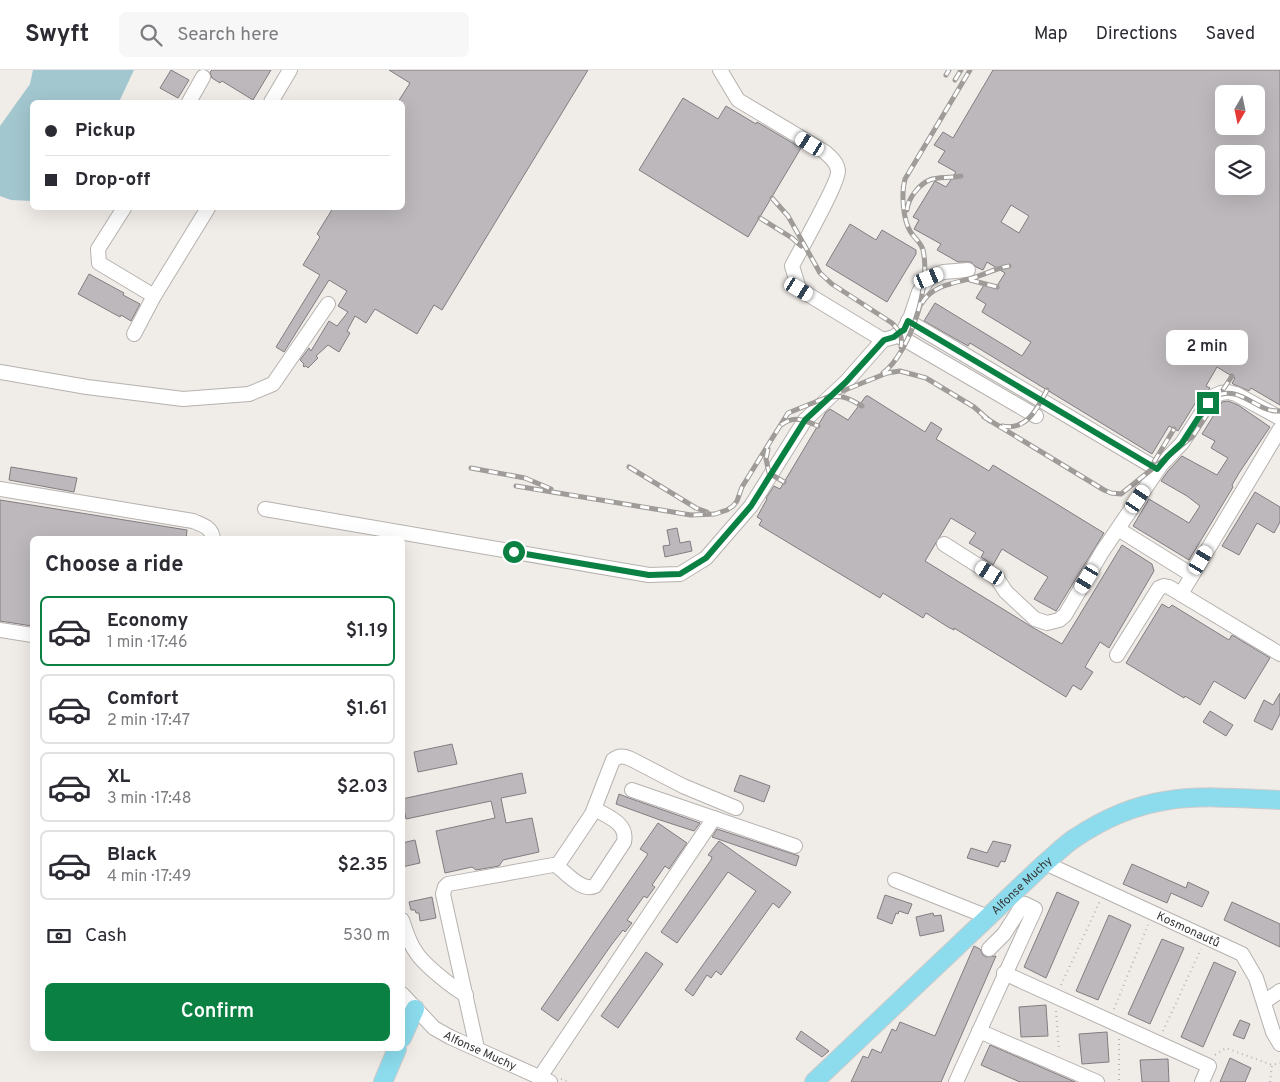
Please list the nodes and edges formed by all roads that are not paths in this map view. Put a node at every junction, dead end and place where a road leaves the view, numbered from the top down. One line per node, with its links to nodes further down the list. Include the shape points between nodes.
1 (290, 70): 5 (street)
2 (720, 70): 13 (street, via 738,100 825,152 836,162 838,172 825,203 792,266 799,289)
3 (203, 77): 4 (street)
4 (190, 100)
5 (272, 100)
6 (123, 210): 9 (street, via 98,250 99,263)
7 (207, 210): 9 (street)
8 (968, 270): 11 (street, via 944,272 929,278 919,292)
9 (154, 296): 12 (street)
10 (328, 304): 14 (street, via 273,384 249,394 183,399)
11 (908, 321): 13 (street, via 904,330); 18 (street)
12 (134, 334)
13 (890, 337): 15 (street); 20 (street, via 805,420 751,506 706,558 680,574 649,575)
14 (0, 372)
15 (1036, 416)
16 (1280, 418): 18 (street, via 1236,394 1221,393 1208,403 1182,443)
17 (1280, 429): 24 (street)
18 (1157, 469): 21 (street)
19 (0, 490): 22 (street, via 193,521 207,527)
20 (265, 509)
21 (1118, 529): 23 (street, via 1065,616 1047,623 1035,619 1006,592 996,577); 24 (street)
22 (212, 536)
23 (944, 544)
24 (1192, 575): 25 (street)
25 (1181, 594): 28 (street); 29 (street, via 1169,587 1159,588)
26 (0, 630): 27 (street)
27 (30, 635)
28 (1280, 654)
29 (1117, 655)
30 (632, 790): 34 (street)
31 (1280, 800): 36 (main road, Alfonse Muchy, via 1192,797 1152,802 1104,820 1073,839)
32 (736, 808): 33 (street, via 617,756)
33 (594, 809): 37 (street); 37 (street, via 622,826 624,842 591,888 584,887)
34 (714, 818): 35 (street); 53 (street)
35 (794, 846)
36 (1045, 863): 39 (main road, Alfonse Muchy); 46 (street, Kosmonautů, via 1242,954 1256,978)
37 (557, 866): 44 (street, via 445,886 443,894)
38 (895, 880): 39 (street)
39 (988, 917): 55 (main road, Alfonse Muchy)
40 (405, 928): 44 (street, via 416,954)
41 (989, 949): 42 (street, via 1025,904 1035,909)
42 (1004, 973): 48 (street); 58 (street, via 1206,1064)
43 (1280, 991): 46 (street)
44 (466, 995): 51 (street)
45 (405, 997): 47 (street, Alfonse Muchy)
46 (1264, 1002): 50 (street, Kosmonautů)
47 (416, 1009): 49 (main road); 51 (street, Alfonse Muchy, via 434,1028)
48 (979, 1030): 56 (street); 57 (street)
49 (405, 1032)
50 (1280, 1044)
51 (477, 1048): 53 (street, Alfonse Muchy)
52 (396, 1051): 54 (main road)
53 (545, 1080)
54 (382, 1082)
55 (814, 1082)
56 (956, 1082)
57 (1097, 1082)
58 (1202, 1082)

